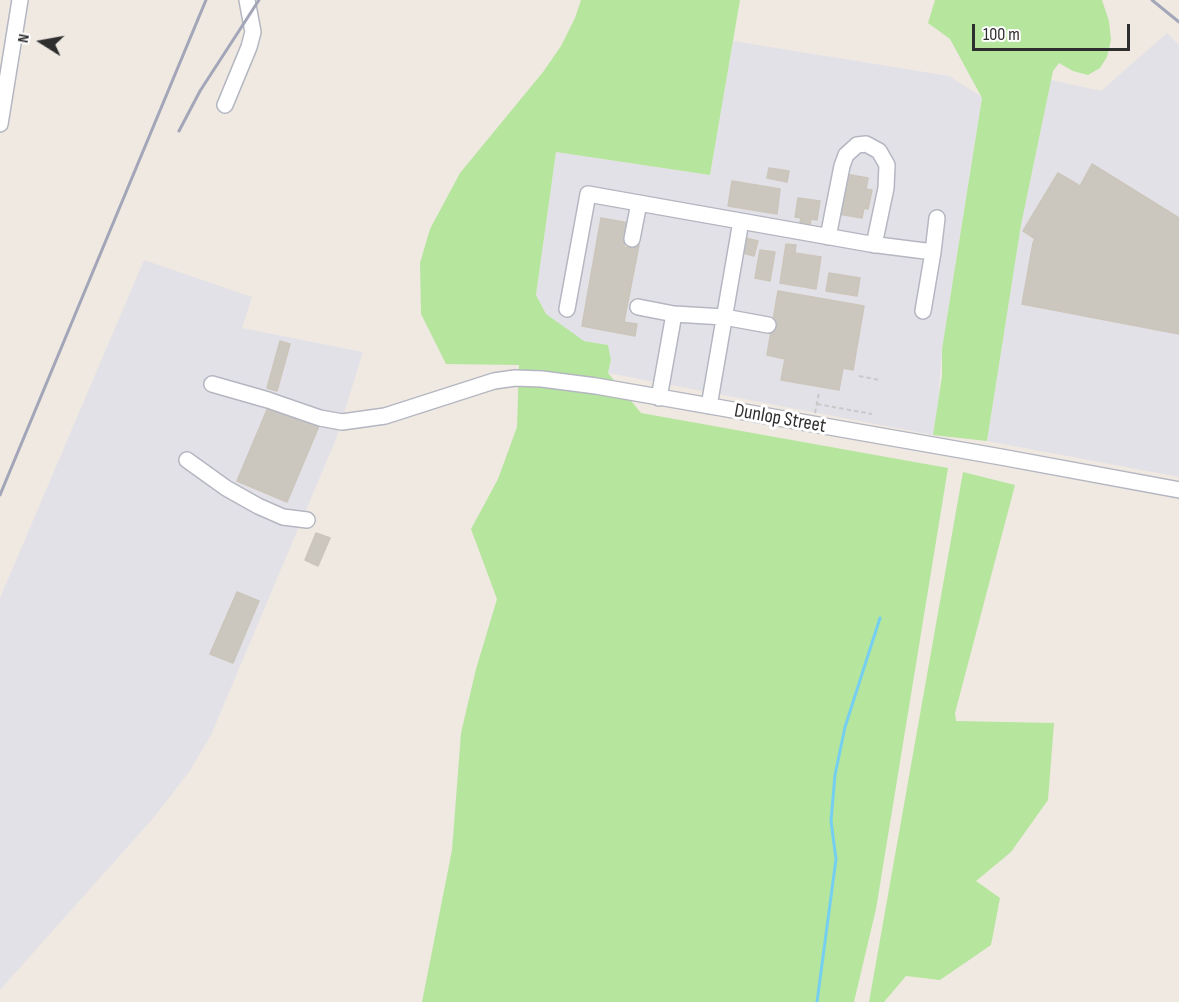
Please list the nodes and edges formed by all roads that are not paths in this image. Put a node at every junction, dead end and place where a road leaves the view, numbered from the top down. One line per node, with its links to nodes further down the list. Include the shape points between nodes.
1 (20, 0): 3 (street)
2 (247, 0): 4 (street, via 253,32)
3 (5, 57): 5 (street)
4 (225, 105)
5 (0, 124)
6 (639, 203): 8 (street); 10 (street); 14 (street, via 588,194)
7 (938, 218): 12 (street)
8 (741, 221): 9 (street); 17 (street)
9 (828, 237): 11 (street); 11 (street, via 846,155 857,145 866,144 879,151 887,165)
10 (632, 239)
11 (874, 245): 12 (street)
12 (933, 252): 15 (street)
13 (638, 307): 16 (street)
14 (567, 309)
15 (923, 311)
16 (674, 314): 17 (street); 20 (street)
17 (724, 317): 18 (street); 21 (street)
18 (768, 325)
19 (212, 384): 20 (street, Dunlop Street, via 342,422 385,416 494,381 515,378)
20 (659, 398): 21 (street, Dunlop Street)
21 (709, 406): 23 (street, Dunlop Street)
22 (187, 460): 24 (street, via 258,506 283,518)
23 (1179, 490)
24 (307, 520)

